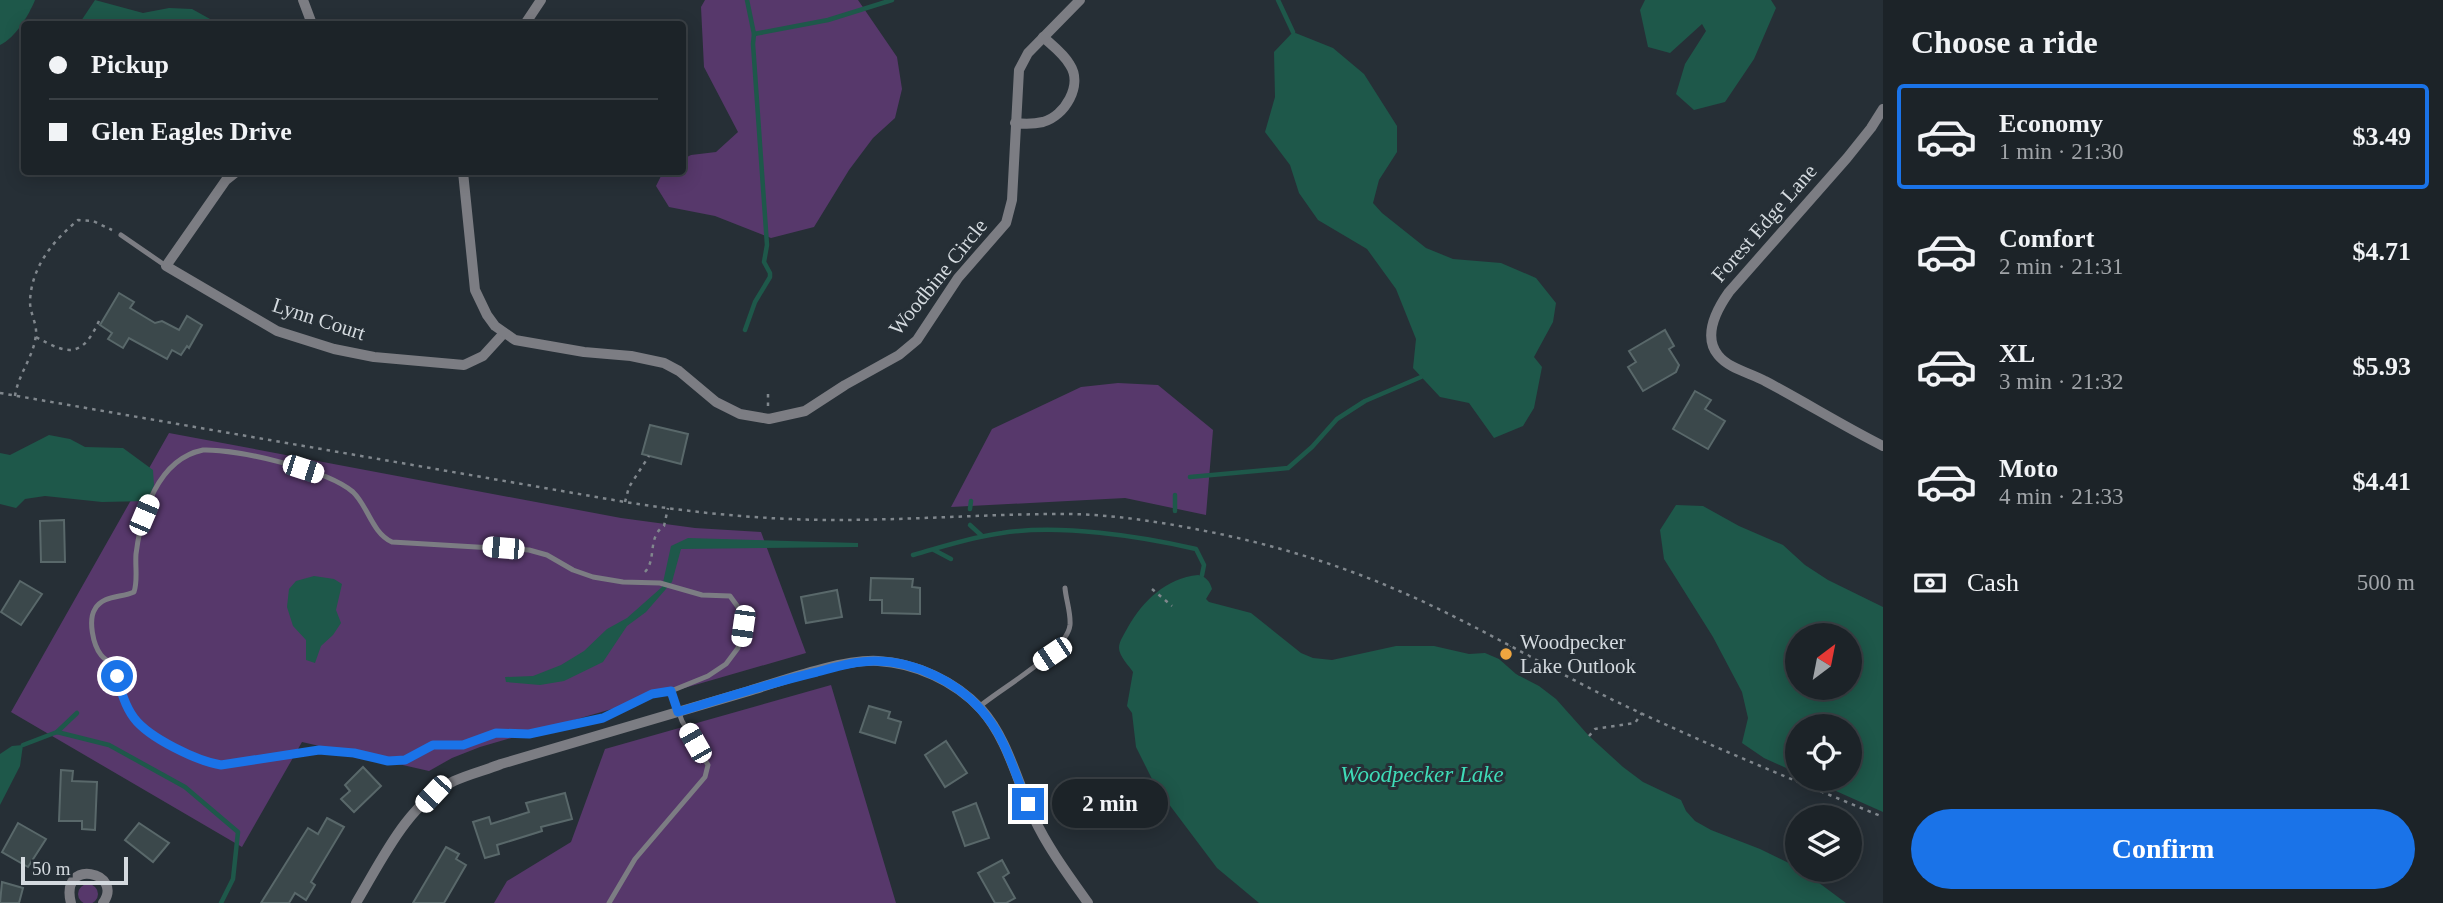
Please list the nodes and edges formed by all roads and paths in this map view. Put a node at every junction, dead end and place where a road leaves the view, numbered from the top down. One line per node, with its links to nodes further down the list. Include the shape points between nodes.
1 (303, 0): 4 (street)
2 (541, 0): 5 (street)
3 (1080, 0): 6 (street, Woodbine Circle)
4 (311, 21)
5 (527, 21)
6 (1043, 37): 8 (street, Woodbine Circle, via 1019,70); 8 (street, via 1072,66 1076,80 1070,99 1046,122)
7 (1883, 109): 18 (street, Forest Edge Lane, via 1847,158 1729,292 1715,312 1711,337 1718,355 1731,365)
8 (1015, 124): 14 (street, Woodbine Circle, via 1012,201 1006,223 958,278 916,340 805,411 769,419 740,414 664,363 515,340)
9 (232, 175): 12 (street)
10 (463, 175): 14 (street, via 475,290 486,315)
11 (121, 235): 12 (lane); 15 (path, via 84,219 54,244 37,269 30,303)
12 (166, 266): 14 (street, Lynn Court, via 277,331 373,357 464,365 484,356)
13 (99, 321): 15 (path, via 78,350 56,348)
14 (504, 333)
15 (36, 337): 17 (path)
16 (0, 393): 17 (path)
17 (15, 396): 20 (path)
18 (1883, 446)
19 (649, 456): 20 (path, via 639,467)
20 (625, 502): 21 (path)
21 (668, 508): 22 (path, via 652,545 650,567); 26 (path, via 741,517 839,520 1065,514 1170,525 1323,561 1397,590)
22 (643, 573)
23 (1065, 587): 29 (lane, via 1070,628 1064,640 1052,654)
24 (1152, 589): 25 (path)
25 (1172, 606)
26 (1510, 646): 27 (path); 31 (path)
27 (1506, 654)
28 (671, 691): 28 (lane, via 708,676 726,664 738,648 743,626 730,596 593,577 528,550 392,542 379,532 360,500 335,481 269,460 204,450 179,461 160,481 147,506 134,592 100,602 93,614 99,653 114,668 127,707 142,727 206,763 221,765 319,750 405,760 433,745 463,745 496,733 529,734 603,718 652,694); 30 (lane)
29 (979, 707): 30 (street, via 929,673 878,661 794,677); 38 (street, via 1008,754 1034,820)
30 (678, 712): 36 (street, via 501,764 433,794 397,835); 37 (lane, via 708,765 707,772 635,859)
31 (1642, 713): 32 (path, via 1635,723 1595,729); 33 (path)
32 (1588, 736)
33 (1883, 817)
34 (71, 903): 35 (street, via 75,879 91,873 104,881)
35 (103, 903)
36 (356, 903)
37 (609, 903)
38 (1088, 903)

